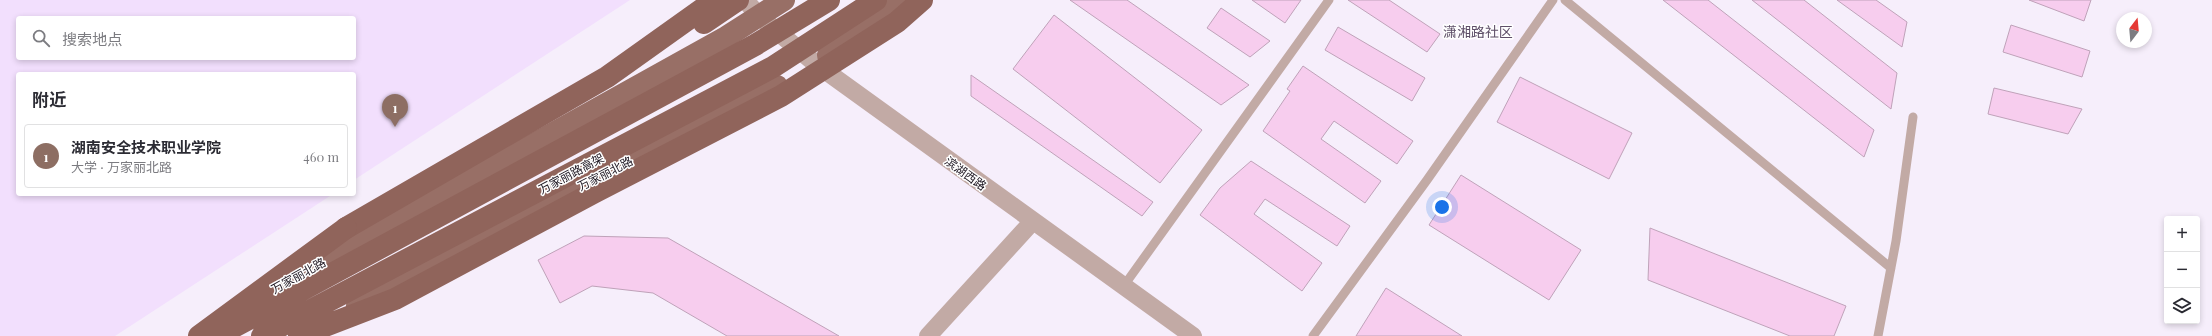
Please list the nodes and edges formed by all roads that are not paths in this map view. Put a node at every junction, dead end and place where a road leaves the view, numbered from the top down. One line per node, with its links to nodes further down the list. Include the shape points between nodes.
1 (715, 0): 14 (highway)
2 (738, 0): 14 (highway, via 705,22)
3 (745, 0): 12 (street, 滨湖西路)
4 (784, 0): 12 (main road, 万家丽北路)
5 (829, 0): 21 (highway, 万家丽路高架, bridge, via 748,48)
6 (876, 0): 22 (highway, 万家丽路高架, bridge, via 773,66)
7 (903, 0): 13 (main road, 万家丽北路)
8 (922, 0): 23 (highway, bridge, via 897,22 781,96 395,299)
9 (1329, 0): 18 (lane)
10 (1553, 0): 26 (lane, via 1427,180)
11 (1565, 0): 17 (lane)
12 (760, 17): 13 (street, 滨湖西路); 19 (main road, 万家丽北路, via 576,122)
13 (816, 64): 16 (street, 滨湖西路); 23 (main road, 万家丽北路, via 570,190)
14 (607, 78): 20 (highway, bridge, via 346,228)
15 (1913, 117): 17 (lane)
16 (1033, 221): 18 (street, 滨湖西路); 24 (street)
17 (1891, 268): 27 (lane)
18 (1123, 287): 25 (street, 滨湖西路)
19 (188, 336)
20 (199, 336)
21 (217, 336)
22 (262, 336)
23 (300, 336)
24 (928, 336)
25 (1194, 336)
26 (1313, 336)
27 (1878, 336)

